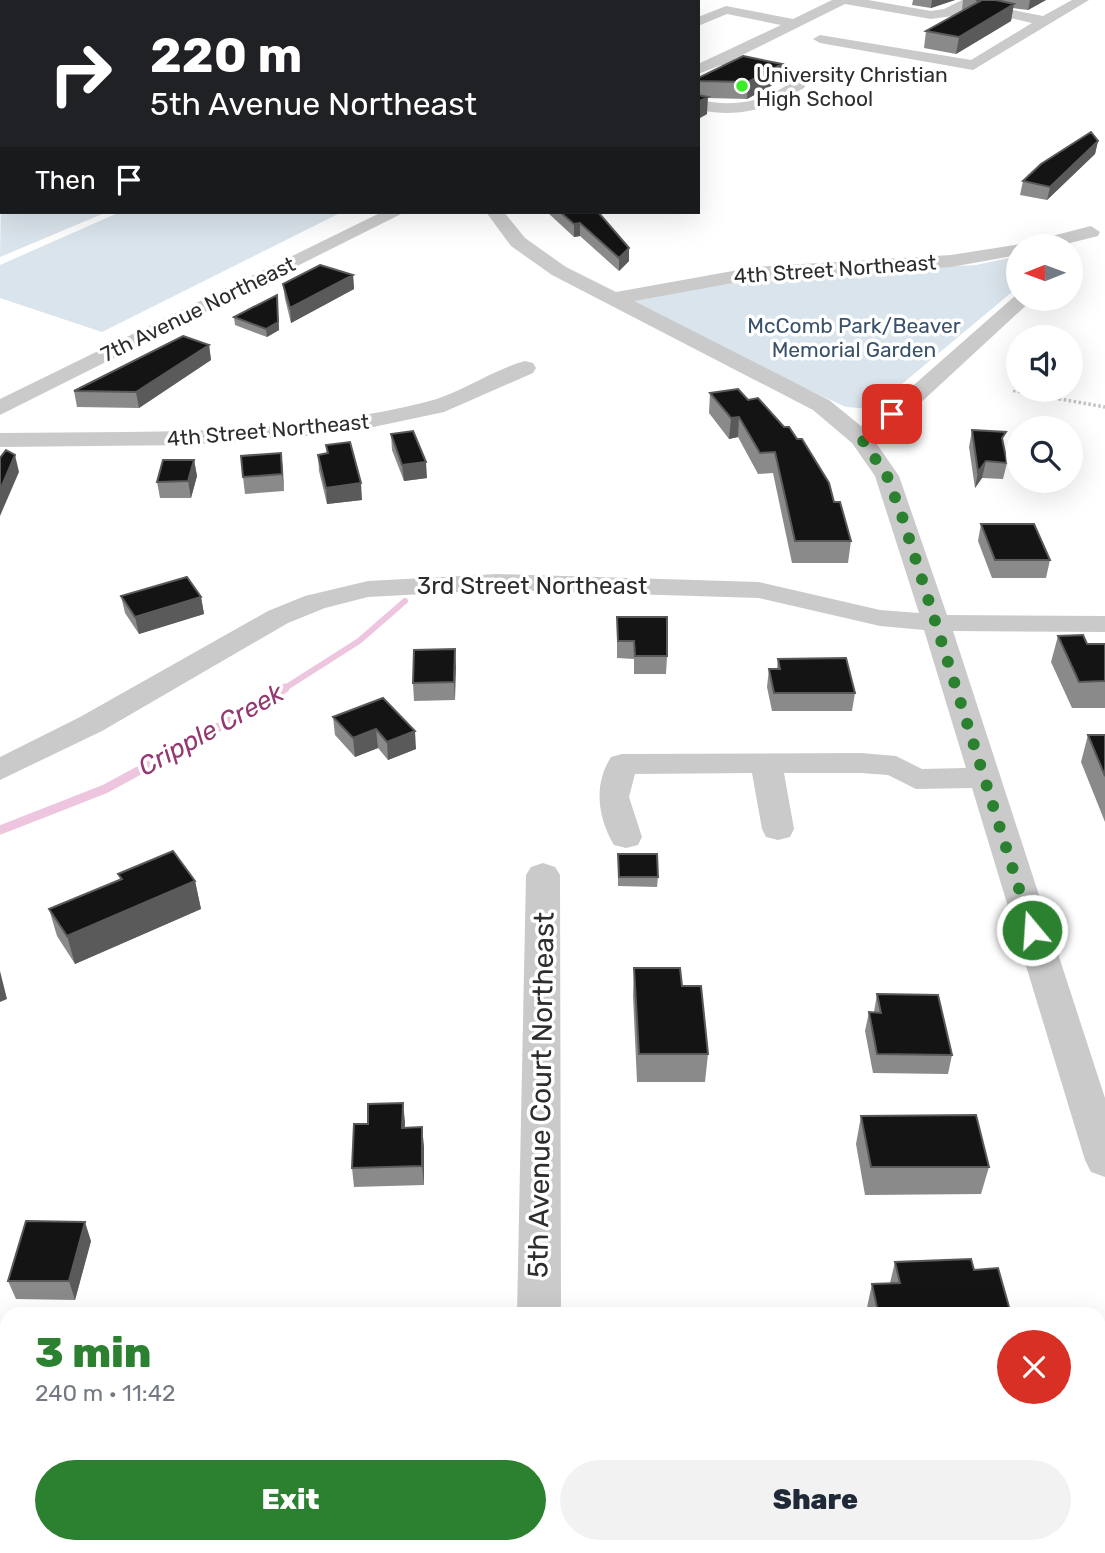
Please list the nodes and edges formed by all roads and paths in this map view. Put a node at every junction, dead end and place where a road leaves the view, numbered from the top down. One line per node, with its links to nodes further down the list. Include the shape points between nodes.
1 (750, 0): 8 (street, via 742,5)
2 (823, 0): 8 (street)
3 (843, 0): 5 (street, via 931,15); 8 (street)
4 (1082, 0): 7 (street)
5 (974, 4): 7 (street)
6 (700, 21): 8 (street, via 726,10)
7 (1045, 21): 8 (street, via 973,65)
8 (794, 28): 9 (street); 10 (street)
9 (700, 59)
10 (719, 60): 11 (street); 12 (street, via 801,80 756,108 726,111)
11 (700, 69)
12 (700, 105)
13 (392, 214): 24 (street, 7th Avenue Northeast)
14 (496, 214): 19 (street, via 541,260)
15 (1098, 226): 16 (street); 17 (street)
16 (1072, 234)
17 (1083, 243)
18 (1006, 251): 19 (street, 4th Street Northeast, via 951,261 755,272)
19 (611, 299): 25 (street, via 821,405)
20 (1008, 312): 25 (street)
21 (525, 368): 26 (street, 4th Street Northeast, via 436,407 345,426 189,438)
22 (1076, 402): 23 (path)
23 (1105, 407)
24 (0, 408)
25 (861, 438): 27 (street, via 887,476)
26 (0, 440)
27 (934, 623): 28 (street, 3rd Street Northeast); 30 (street, 3rd Street Northeast, via 880,618 759,590 705,586 497,582 369,589 278,617 103,718); 31 (street)
28 (1105, 624)
29 (766, 762): 31 (street, via 897,766 916,779); 32 (street); 33 (street, via 622,764 613,797)
30 (0, 770)
31 (984, 778): 35 (street)
32 (778, 830)
33 (626, 837)
34 (543, 876): 36 (street, 5th Avenue Court Northeast)
35 (1105, 1160)
36 (539, 1307)

